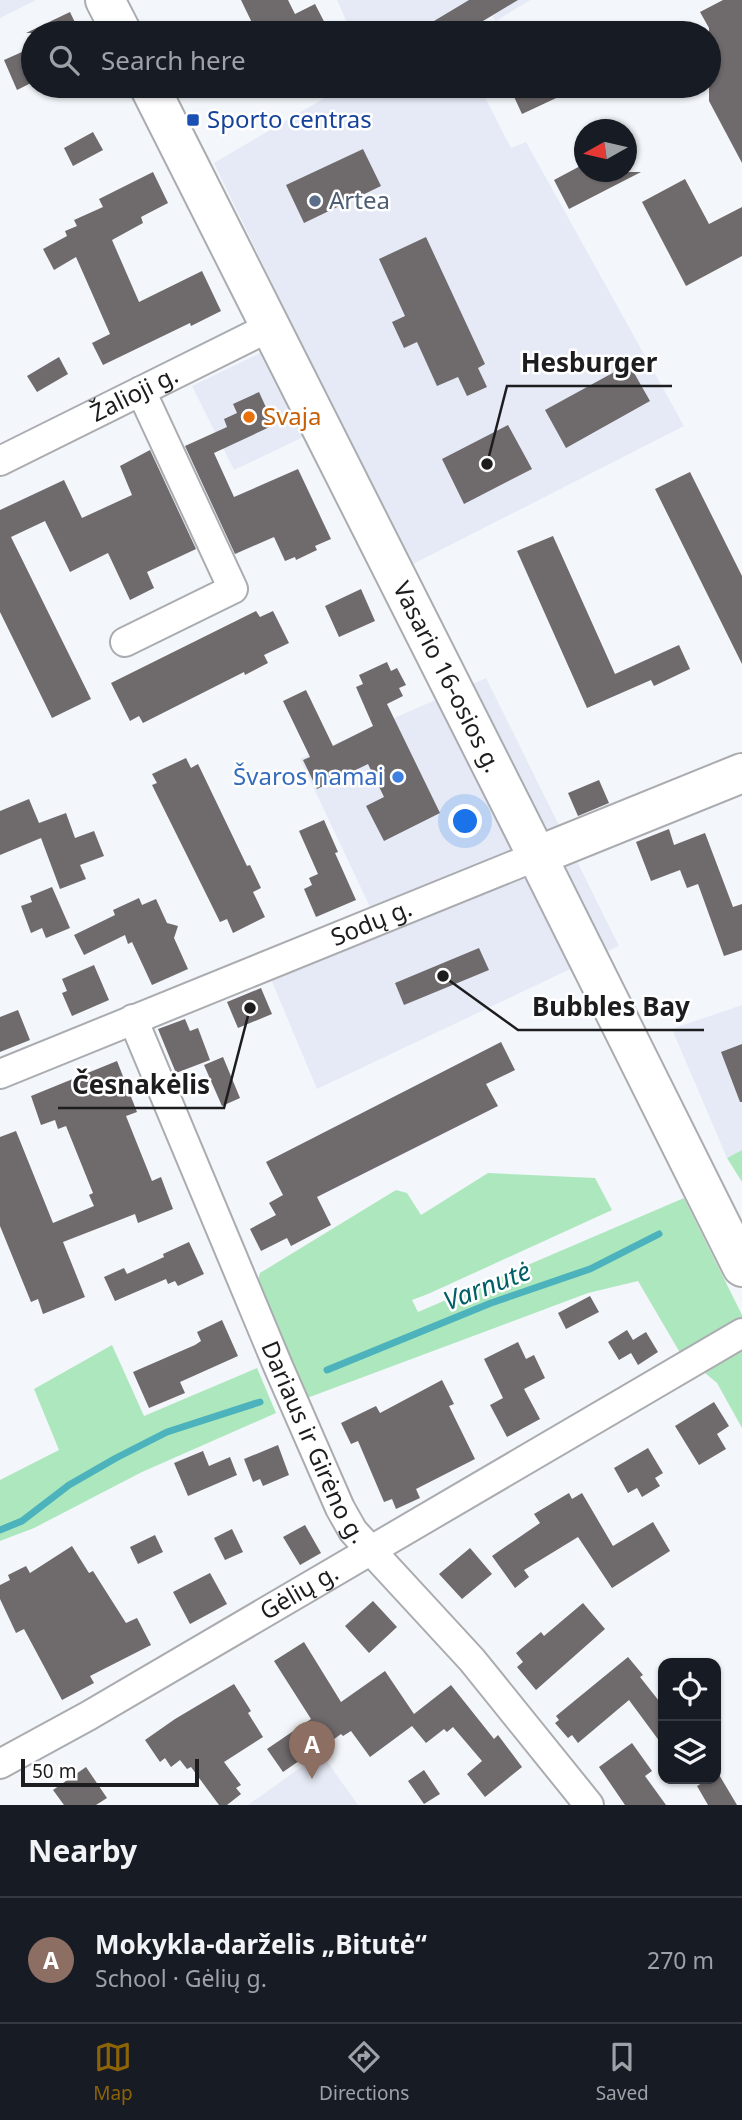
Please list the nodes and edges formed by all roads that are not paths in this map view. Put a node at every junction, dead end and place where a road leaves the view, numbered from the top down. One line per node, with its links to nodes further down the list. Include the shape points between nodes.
1 (105, 0): 2 (main road)
2 (116, 21)
3 (155, 98): 4 (main road, Vasario 16-osios g.)
4 (270, 327): 5 (street, Žalioji g.); 9 (main road, Vasario 16-osios g.)
5 (141, 391): 6 (street, Žalioji g.); 7 (street, via 233,589)
6 (0, 461)
7 (125, 642)
8 (742, 773): 9 (main road, Sodų g.)
9 (537, 856): 10 (street, Sodų g.); 12 (main road, Vasario 16-osios g.)
10 (133, 1019): 11 (street, Sodų g.); 14 (street, Dariaus ir Girėno g., via 340,1508)
11 (0, 1074)
12 (742, 1268)
13 (742, 1333): 14 (street, Gėlių g.)
14 (371, 1551): 15 (street, Gėlių g.); 16 (street, Dariaus ir Girėno g., via 472,1660)
15 (0, 1764)
16 (589, 1805)

